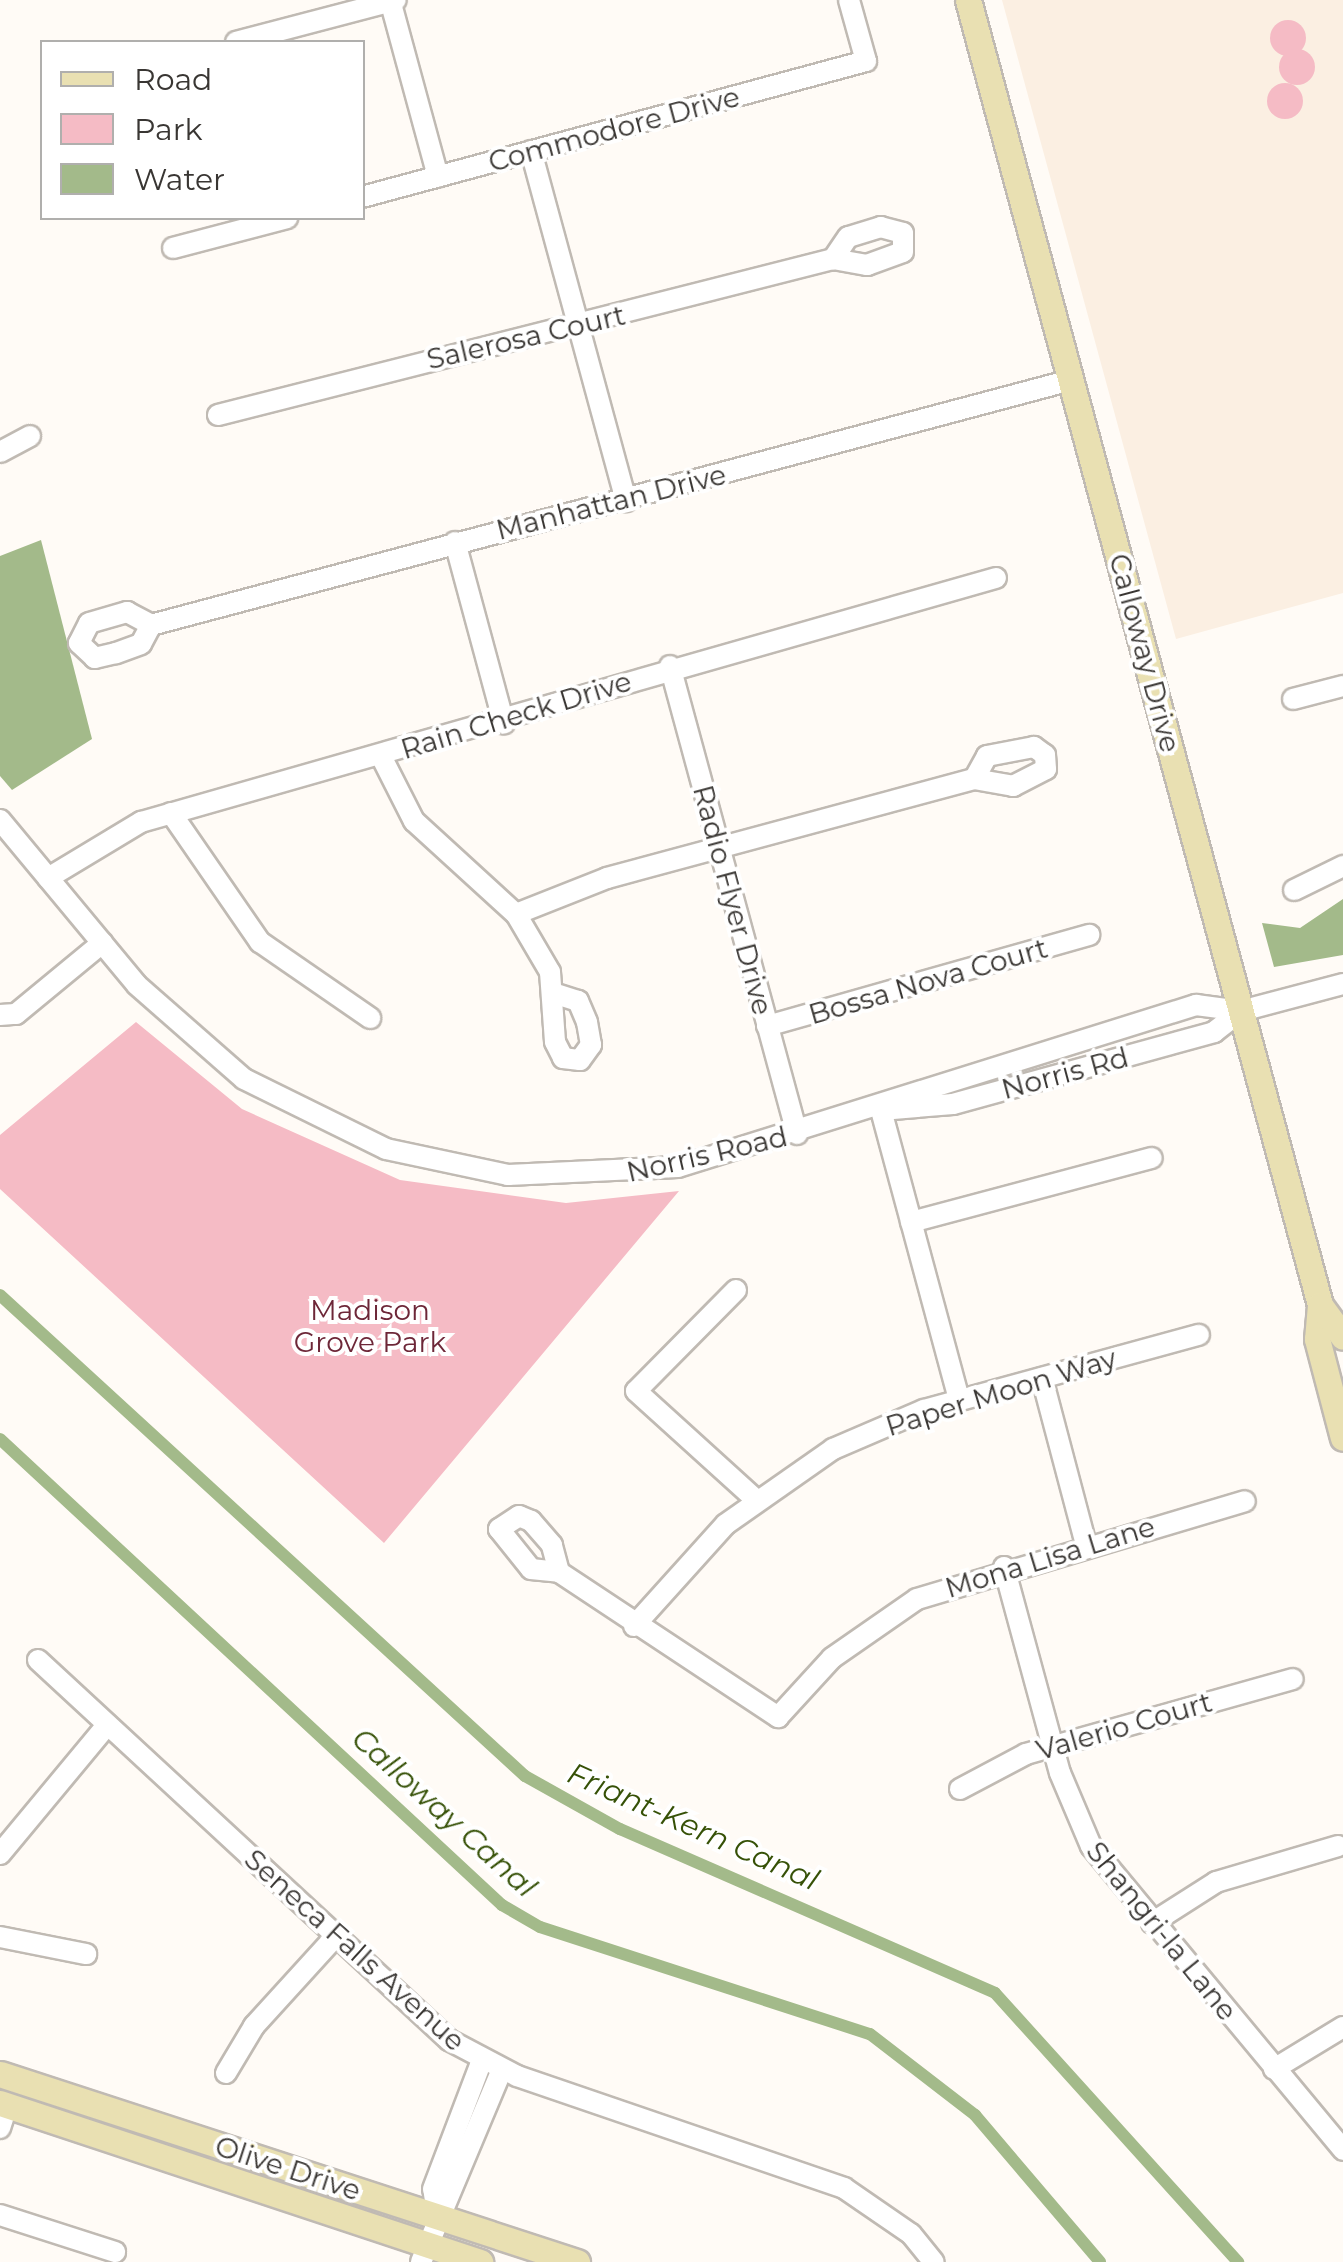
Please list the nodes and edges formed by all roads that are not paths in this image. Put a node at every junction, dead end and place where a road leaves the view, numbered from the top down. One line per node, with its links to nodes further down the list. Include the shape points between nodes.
1 (393, 0): 4 (street); 6 (street)
2 (849, 0): 5 (street, Commodore Drive, via 866,61)
3 (968, 0): 12 (main road, Calloway Drive)
4 (243, 40)
5 (531, 152): 6 (street, Commodore Drive); 11 (street)
6 (438, 176): 7 (street, Commodore Drive)
7 (365, 196)
8 (279, 220): 9 (street)
9 (173, 248)
10 (833, 258): 11 (street, Salerosa Court)
11 (578, 327): 13 (street, Salerosa Court); 16 (street)
12 (1071, 380): 16 (street, Manhattan Drive); 37 (main road, Calloway Drive)
13 (218, 415)
14 (30, 436): 15 (street)
15 (0, 452)
16 (626, 501): 17 (street, Manhattan Drive)
17 (455, 542): 19 (street, Manhattan Drive); 23 (street)
18 (996, 578): 20 (street, Rain Check Drive)
19 (151, 625)
20 (670, 666): 23 (street, Rain Check Drive); 28 (street, Radio Flyer Drive)
21 (1343, 686): 22 (street)
22 (1293, 699)
23 (504, 723): 24 (street, Rain Check Drive)
24 (380, 756): 26 (street, Rain Check Drive); 32 (street, via 414,821)
25 (974, 779): 28 (street)
26 (171, 813): 30 (street, Rain Check Drive, via 110,836); 39 (street, via 260,942)
27 (0, 820): 30 (street, Norris Road)
28 (719, 848): 32 (street); 40 (street, Radio Flyer Drive)
29 (1343, 866): 31 (street)
30 (48, 878): 34 (street, Norris Road)
31 (1294, 890)
32 (516, 914): 36 (street)
33 (1089, 935): 40 (street, Bossa Nova Court)
34 (102, 943): 38 (street, via 16,1014); 42 (street, Norris Road, via 167,1017 244,1079 312,1119 420,1159 597,1176 678,1167)
35 (1343, 984): 37 (street, Norris Road)
36 (556, 994)
37 (1241, 1011): 41 (street, Norris Rd, via 1214,1032 953,1104); 41 (street, Norris Road, via 1196,1005 944,1079); 46 (main road, Calloway Drive)
38 (0, 1015)
39 (370, 1018)
40 (768, 1026): 42 (street, Radio Flyer Drive)
41 (881, 1110): 42 (street, Norris Road); 44 (street)
42 (796, 1134)
43 (1152, 1158): 44 (street)
44 (911, 1222): 52 (street)
45 (736, 1290): 54 (street, via 636,1391)
46 (1320, 1305): 48 (main road, Calloway Drive); 49 (main road, Calloway Drive)
47 (1199, 1335): 50 (street, Paper Moon Way)
48 (1343, 1337)
49 (1320, 1350): 51 (main road); 53 (main road, Calloway Drive)
50 (1042, 1378): 52 (street, Paper Moon Way); 56 (street)
51 (1343, 1384)
52 (959, 1400): 54 (street, Paper Moon Way, via 833,1449)
53 (1343, 1438)
54 (755, 1500): 59 (street, Paper Moon Way)
55 (1245, 1502): 56 (street, Mona Lisa Lane)
56 (1086, 1544): 57 (street, Mona Lisa Lane)
57 (1004, 1566): 59 (street, Mona Lisa Lane, via 893,1612 832,1658 778,1717); 63 (street, Shangri-la Lane)
58 (560, 1572): 59 (street)
59 (634, 1626)
60 (38, 1660): 62 (street, Seneca Falls Avenue)
61 (1293, 1679): 63 (street, Valerio Court)
62 (107, 1724): 66 (street); 69 (street, Seneca Falls Avenue)
63 (1053, 1746): 64 (street, Valerio Court); 67 (street, Shangri-la Lane, via 1084,1834)
64 (960, 1789)
65 (1338, 1846): 67 (street, via 1216,1882)
66 (0, 1854)
67 (1152, 1923): 73 (street, Shangri-la Lane)
68 (0, 1936): 70 (street)
69 (336, 1936): 72 (street, Seneca Falls Avenue); 75 (street, via 254,2026)
70 (86, 1954)
71 (1343, 2026): 73 (street)
72 (482, 2060): 74 (street, Seneca Falls Avenue); 81 (street, via 433,2189)
73 (1274, 2068): 79 (street, Shangri-la Lane)
74 (502, 2070): 81 (street); 86 (street, Seneca Falls Avenue, via 844,2188 911,2234)
75 (226, 2073)
76 (0, 2074): 77 (main road, Olive Drive)
77 (108, 2110): 78 (main road, via 91,2116 24,2098); 81 (main road, Olive Drive)
78 (2, 2112): 83 (main road, Olive Drive)
79 (1343, 2150)
80 (0, 2215): 82 (street)
81 (437, 2215): 83 (street); 85 (main road, Olive Drive)
82 (115, 2252)
83 (424, 2253): 84 (main road, Olive Drive)
84 (480, 2262)
85 (577, 2262)
86 (934, 2262)

